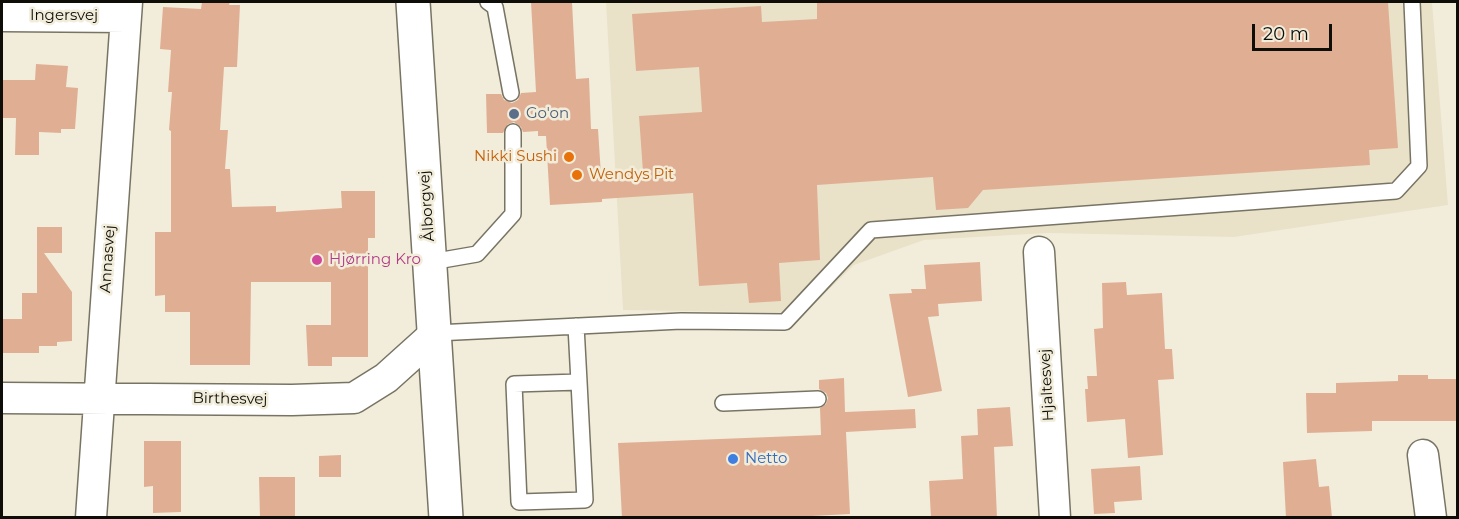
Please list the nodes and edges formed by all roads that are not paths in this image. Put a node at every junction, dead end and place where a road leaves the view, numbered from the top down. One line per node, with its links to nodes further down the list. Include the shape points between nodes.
1 (414, 2): 9 (main road, Ålborgvej)
2 (488, 2): 6 (lane, via 495,7)
3 (1412, 2): 10 (lane, via 1419,166 1396,191 871,230 785,322)
4 (127, 9): 5 (street, Ingersvej); 14 (street, Annasvej)
5 (2, 16)
6 (511, 93)
7 (513, 132): 9 (lane, via 513,214 477,254)
8 (1039, 252): 20 (street, Hjaltesvej)
9 (431, 262): 11 (main road, Ålborgvej)
10 (576, 326): 11 (lane); 12 (lane)
11 (436, 333): 14 (street, Birthesvej, via 386,378 354,398); 19 (main road, Ålborgvej)
12 (579, 382): 12 (lane, via 585,500 519,502 514,384)
13 (2, 398): 14 (street, Birthesvej)
14 (98, 398): 18 (street, Annasvej)
15 (818, 399): 16 (lane)
16 (723, 403)
17 (1423, 455): 21 (street)
18 (91, 518)
19 (447, 518)
20 (1055, 518)
21 (1431, 518)

